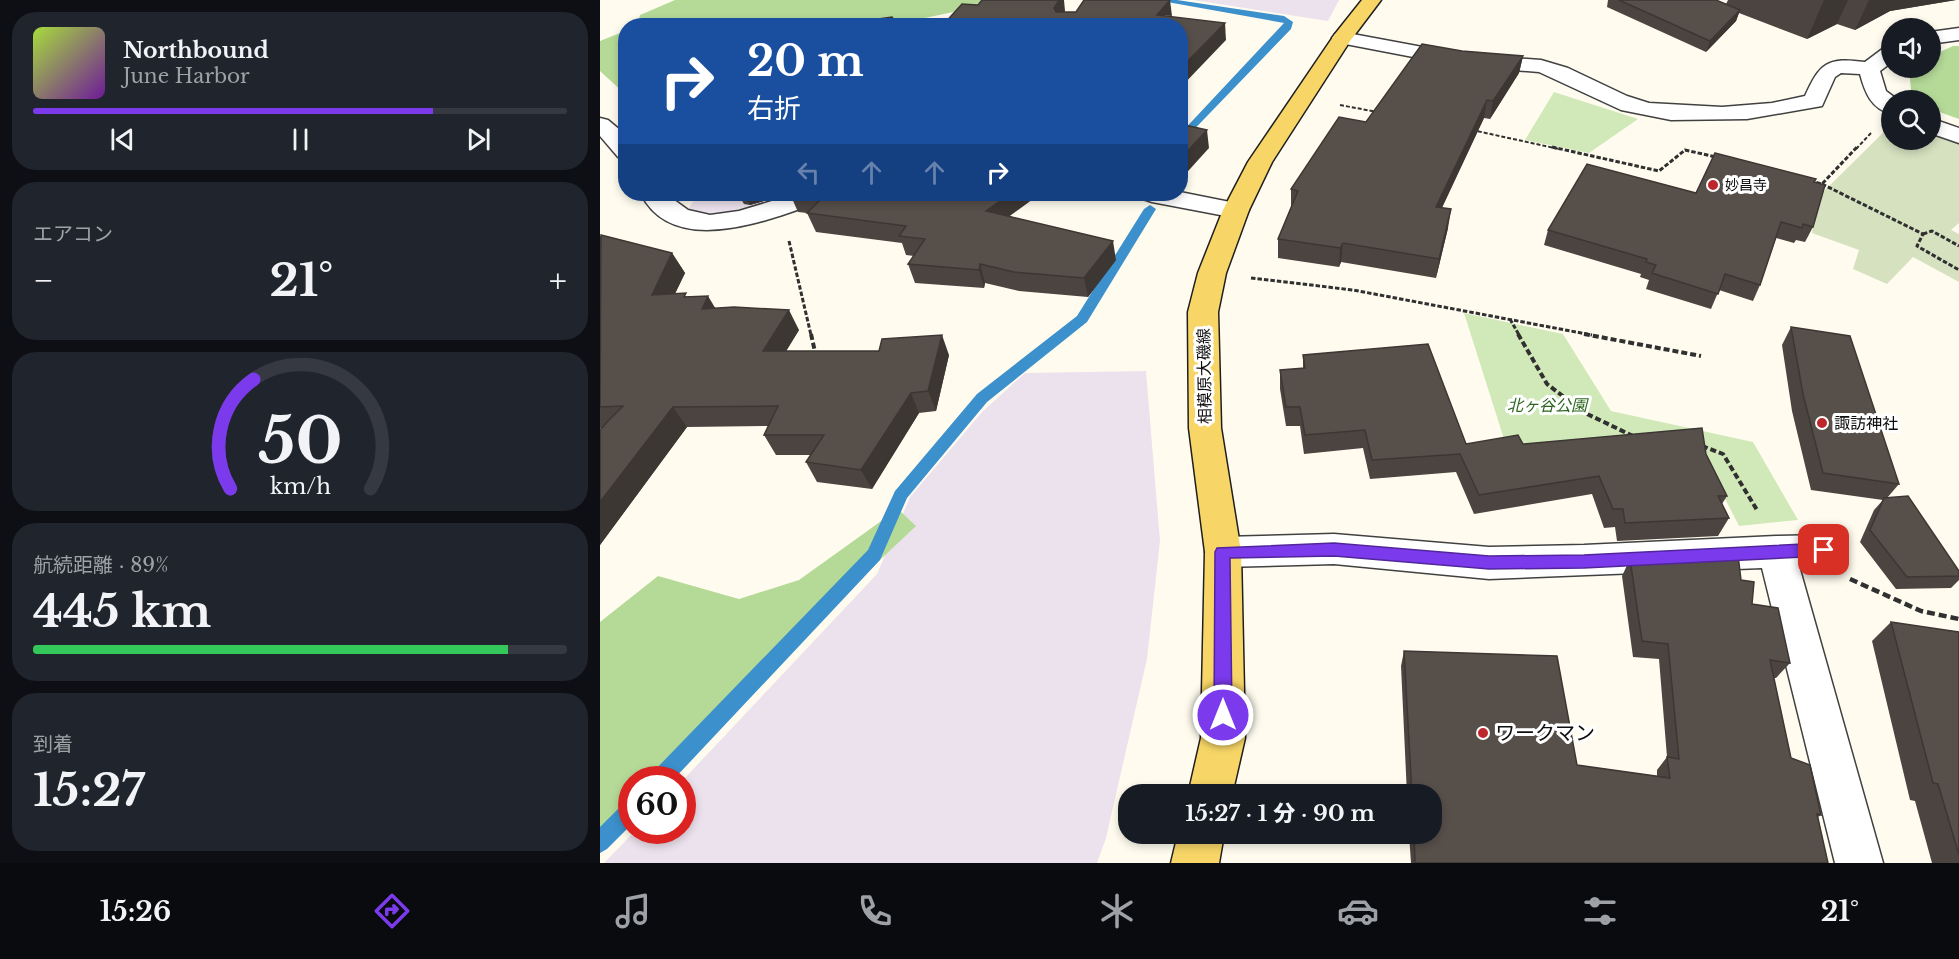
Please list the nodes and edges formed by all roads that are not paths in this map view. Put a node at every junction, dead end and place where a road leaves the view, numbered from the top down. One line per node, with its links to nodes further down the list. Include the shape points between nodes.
1 (1372, 0): 4 (main road, 相模原大磯線)
2 (1959, 34): 3 (street)
3 (1941, 36)
4 (1342, 38): 6 (street, via 1474,62 1550,69 1630,105 1660,112 1785,109 1814,101 1830,70 1845,66); 15 (main road, 相模原大磯線, via 1260,162)
5 (1881, 60): 6 (street)
6 (1869, 69): 7 (street, via 1875,94)
7 (1881, 98)
8 (600, 125): 11 (street)
9 (1941, 129): 10 (street)
10 (1959, 136)
11 (618, 141)
12 (658, 201): 13 (street, via 662,207 698,222 723,222)
13 (796, 201)
14 (1188, 201): 15 (street)
15 (1236, 210): 16 (main road, 相模原大磯線, via 1212,273 1203,312 1205,428)
16 (1223, 552): 17 (main road, 相模原大磯線, via 1223,738); 20 (street, via 1334,549 1489,563 1798,550)
17 (1213, 784)
18 (1199, 844): 19 (main road)
19 (1195, 863)
20 (1859, 863)

